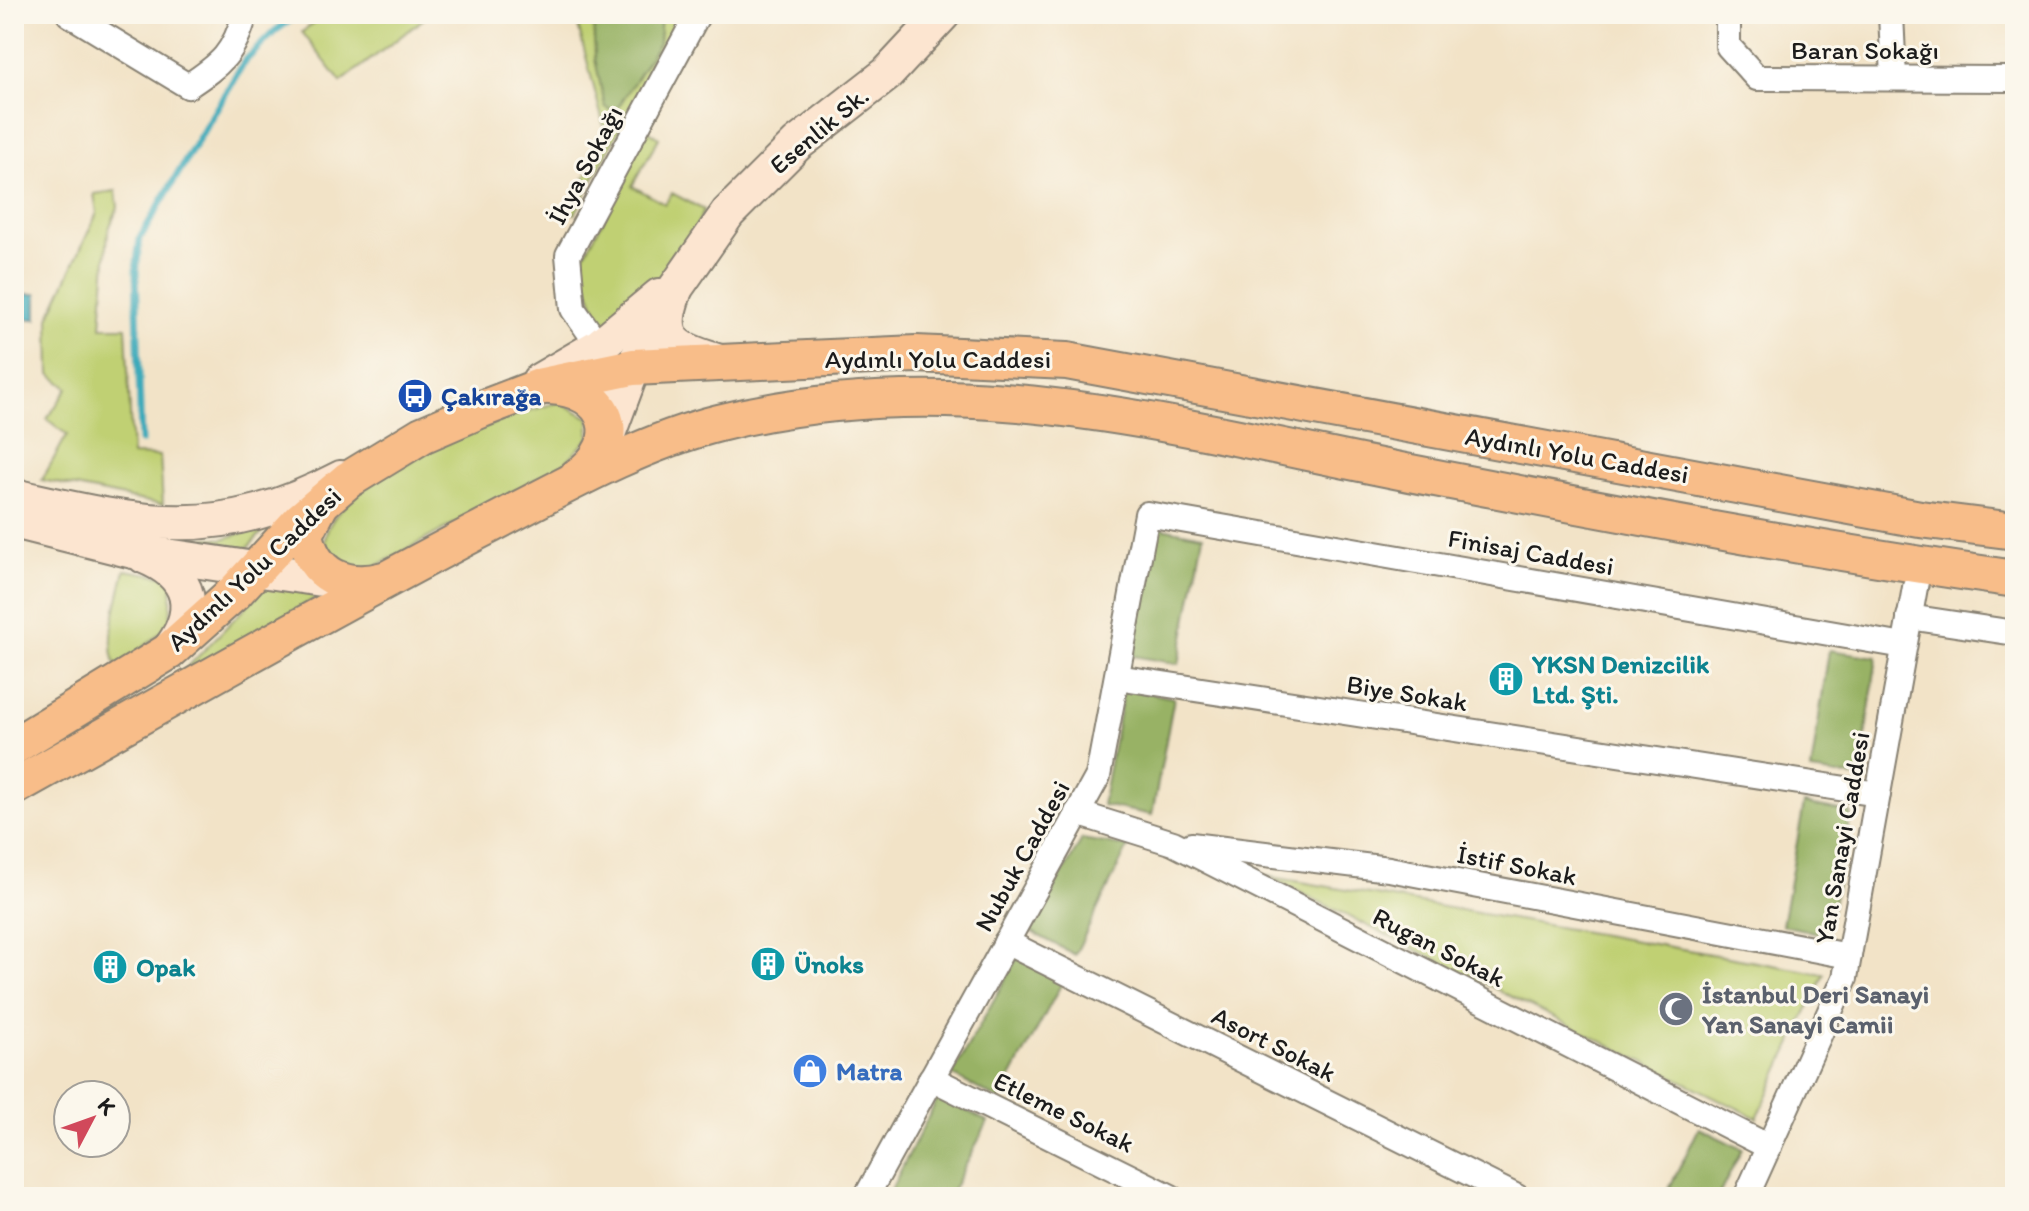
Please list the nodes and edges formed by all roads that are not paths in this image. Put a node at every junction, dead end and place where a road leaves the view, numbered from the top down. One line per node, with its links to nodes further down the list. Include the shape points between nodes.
1 (69, 14): 2 (street, via 188,86 219,65 237,43)
2 (245, 14)
3 (698, 14): 11 (street, İhya Sokağı, via 568,255 573,309)
4 (943, 14): 9 (street, Esenlik Sk., via 887,74 797,144 748,191)
5 (1728, 14): 7 (street, Baran Sokağı, via 1728,46 1757,78)
6 (1891, 14): 7 (street)
7 (1894, 78): 8 (street, Baran Sokağı)
8 (2015, 79)
9 (701, 253): 10 (street, Esenlik Sk.); 11 (street, Esenlik Sk.)
10 (676, 288): 12 (street, via 667,331 688,353); 13 (street, Esenlik Sk.)
11 (599, 346): 15 (street, Esenlik Sk.)
12 (721, 362): 13 (main road, Aydınlı Yolu Caddesi); 23 (main road, Aydınlı Yolu Caddesi, via 916,354 1067,361 1920,519)
13 (633, 367): 14 (main road, Aydınlı Yolu Caddesi); 17 (street, Esenlik Sk.)
14 (542, 386): 15 (main road, Aydınlı Yolu Caddesi); 17 (main road, via 587,394 607,423)
15 (482, 409): 16 (main road, Aydınlı Yolu Caddesi)
16 (422, 435): 19 (street, via 317,491 224,522 167,524 106,517); 20 (main road, Aydınlı Yolu Caddesi)
17 (605, 442): 18 (main road, via 584,472)
18 (562, 487): 25 (main road, Aydınlı Yolu Caddesi, via 714,424 786,409 869,398 1010,400 1073,406 1649,519); 28 (main road, Aydınlı Yolu Caddesi)
19 (14, 496)
20 (324, 499): 26 (main road, Aydınlı Yolu Caddesi); 29 (main road, via 305,534 308,551 325,574)
21 (1147, 514): 32 (street, Finisaj Caddesi); 34 (street, Nubuk Caddesi)
22 (14, 521): 24 (street)
23 (2015, 531)
24 (133, 551): 26 (street); 33 (street, via 167,566 184,590 184,632)
25 (1919, 565): 27 (main road, Aydınlı Yolu Caddesi); 30 (street, Yan Sanayi Caddesi)
26 (256, 570): 29 (street); 33 (main road, Aydınlı Yolu Caddesi)
27 (2015, 579)
28 (386, 580): 29 (main road, via 367,585); 36 (main road, Aydınlı Yolu Caddesi)
29 (342, 582)
30 (1909, 617): 31 (street); 32 (street, Yan Sanayi Caddesi)
31 (2015, 633)
32 (1904, 646): 37 (street, Yan Sanayi Caddesi)
33 (168, 652): 35 (main road, Aydınlı Yolu Caddesi)
34 (1117, 677): 37 (street, Biye Sokak); 38 (street, Nubuk Caddesi, via 1098,776)
35 (14, 746)
36 (14, 787)
37 (1878, 794): 41 (street, Yan Sanayi Caddesi)
38 (1077, 813): 39 (street, Rugan Sokak); 40 (street, Nubuk Caddesi)
39 (1173, 843): 41 (street, İstif Sokak, via 1389,869); 43 (street, Rugan Sokak)
40 (1006, 942): 42 (street, Nubuk Caddesi); 46 (street, Asort Sokak)
41 (1849, 956): 43 (street, Yan Sanayi Caddesi, via 1845,978)
42 (931, 1078): 44 (street, Nubuk Caddesi); 45 (street, Etleme Sokak)
43 (1769, 1147): 47 (street, Yan Sanayi Caddesi)
44 (866, 1197)
45 (1171, 1197)
46 (1517, 1197)
47 (1746, 1197)

